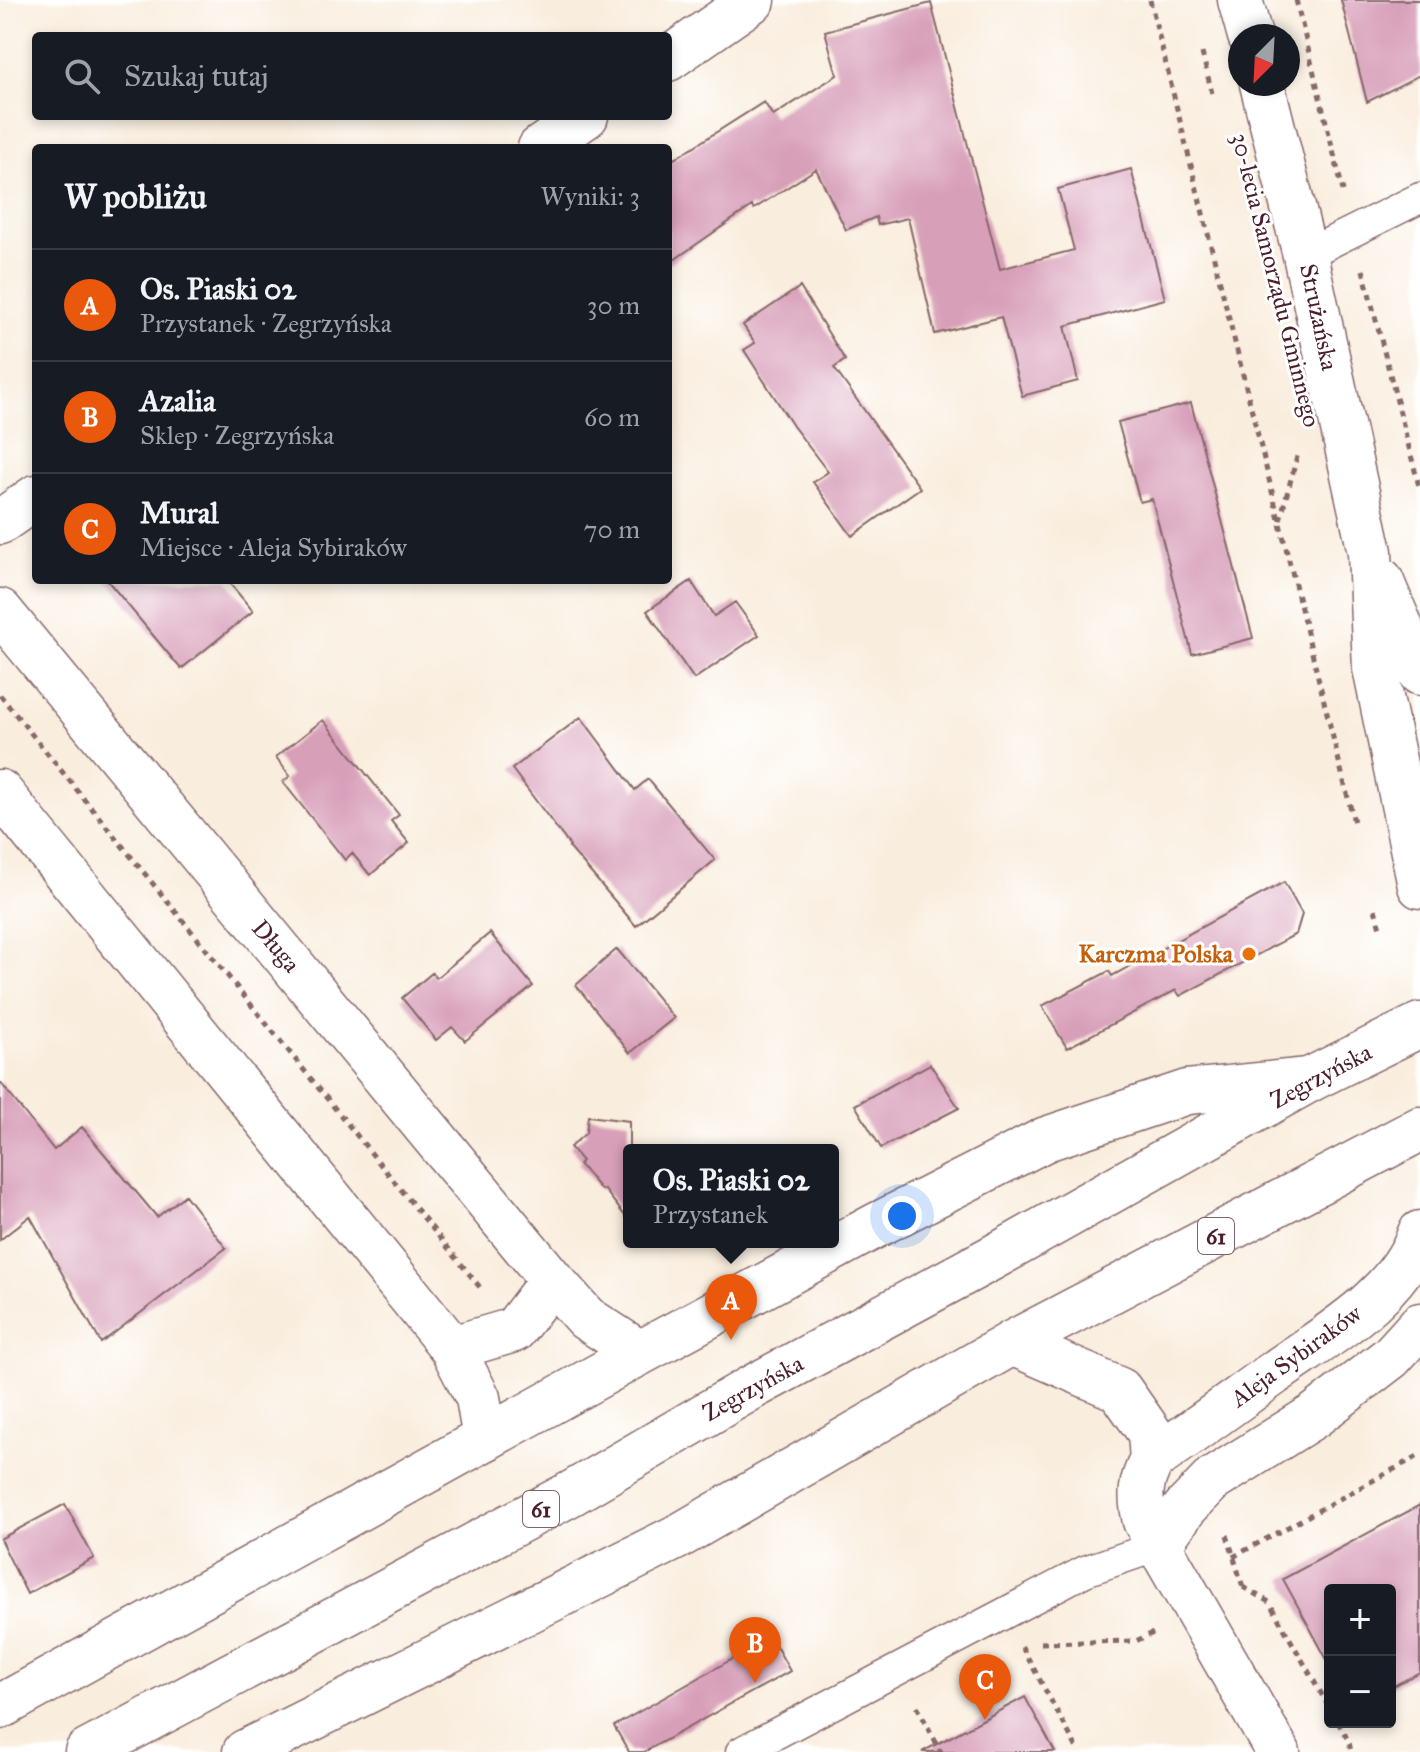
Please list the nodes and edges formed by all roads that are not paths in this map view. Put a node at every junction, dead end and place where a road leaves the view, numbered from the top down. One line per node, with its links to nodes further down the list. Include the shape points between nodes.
1 (753, 0): 4 (street)
2 (1240, 0): 3 (street)
3 (1247, 24)
4 (672, 56)
5 (1265, 96): 9 (street, Strużańska)
6 (580, 120): 7 (street)
7 (546, 144)
8 (1420, 198): 9 (lane)
9 (1305, 255): 12 (street, Strużańska)
10 (32, 500): 11 (street)
11 (0, 522)
12 (1370, 552): 14 (street, Strużańska); 16 (street, Strużańska, via 1375,668)
13 (0, 611): 23 (street, Długa)
14 (1420, 673)
15 (0, 792): 26 (street)
16 (1420, 886)
17 (1420, 1025): 18 (street, Zegrzyńska / 61)
18 (1309, 1080): 21 (street, via 1187,1092 1046,1139); 32 (street, Zegrzyńska / 61, via 751,1388 572,1493)
19 (1420, 1129): 25 (street, 61)
20 (1420, 1233): 29 (street, Aleja Sybiraków, via 1384,1288 1339,1329)
21 (839, 1246)
22 (834, 1248): 27 (street)
23 (552, 1280): 26 (street, via 514,1330); 27 (street, Długa, via 586,1318)
24 (1420, 1325): 30 (street, via 1391,1357 1314,1416 1212,1480)
25 (1012, 1343): 29 (street, via 1120,1390 1150,1433); 33 (street, 61, via 679,1536)
26 (452, 1348): 28 (street, via 478,1398)
27 (640, 1353): 28 (street)
28 (485, 1439): 31 (street)
29 (1152, 1460): 30 (street, via 1142,1478 1140,1500)
30 (1158, 1546): 34 (lane, via 1085,1571); 35 (street)
31 (0, 1707)
32 (87, 1752)
33 (245, 1752)
34 (741, 1752)
35 (1278, 1752)

